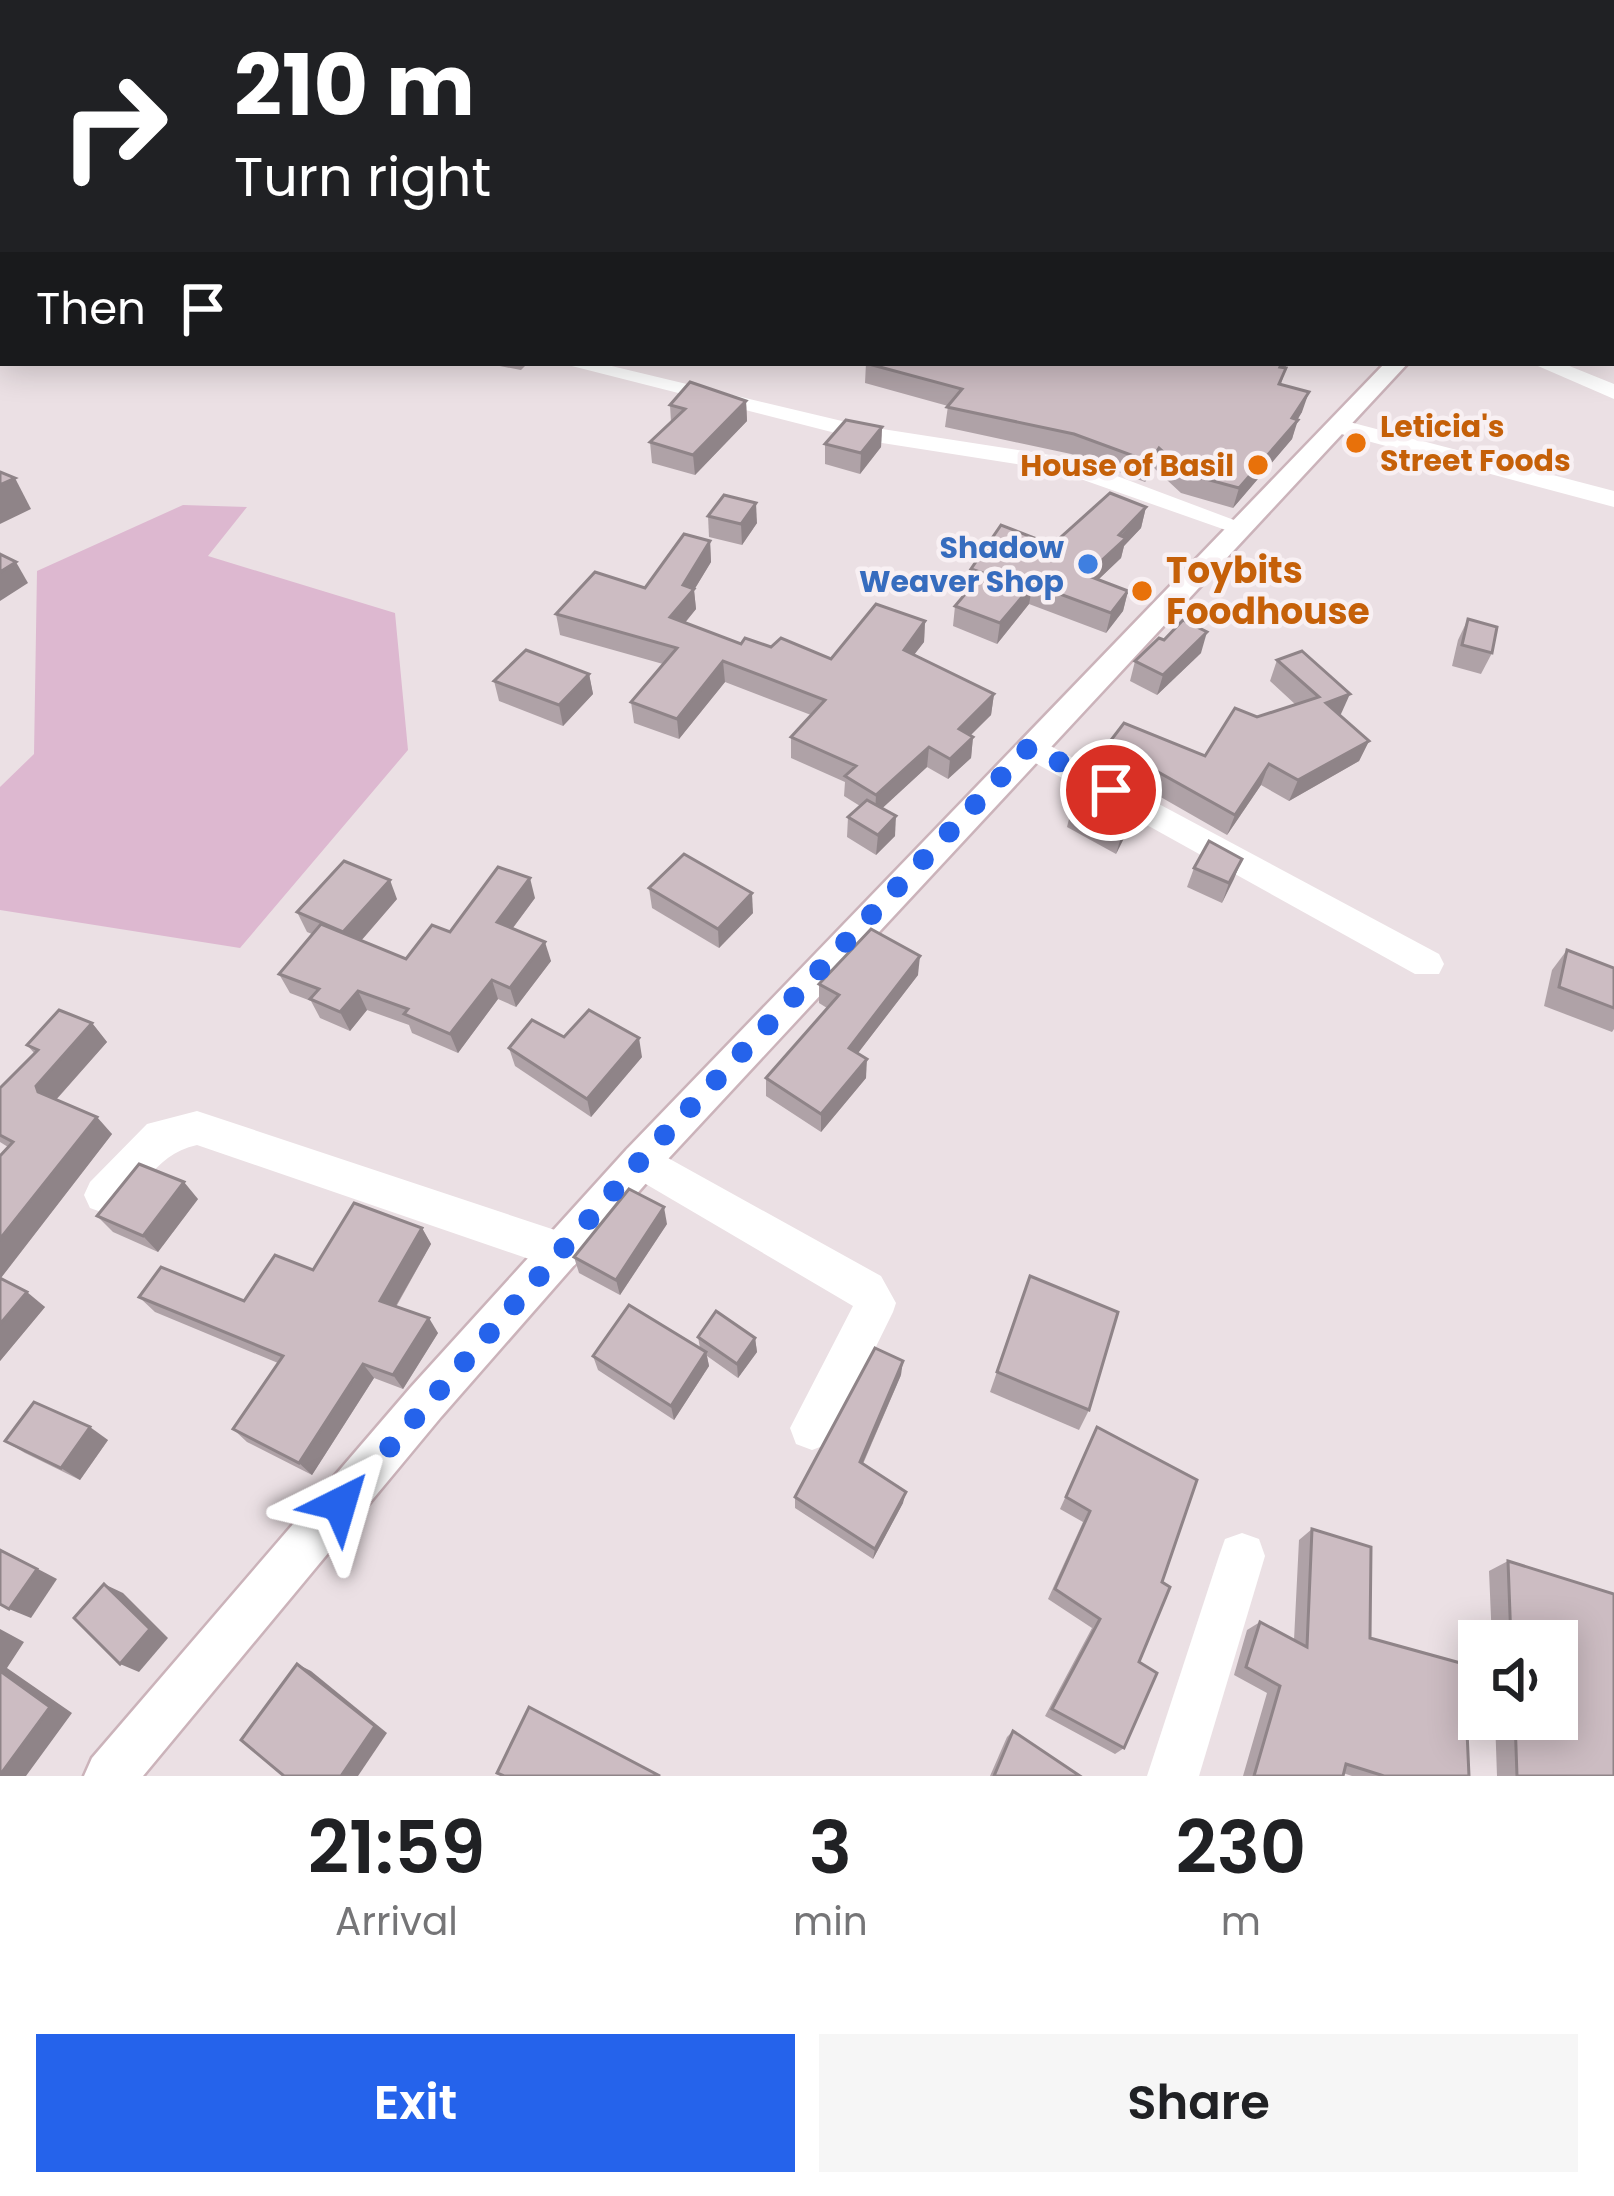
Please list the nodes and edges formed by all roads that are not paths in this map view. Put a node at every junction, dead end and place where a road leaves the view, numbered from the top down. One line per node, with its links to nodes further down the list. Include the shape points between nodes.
1 (584, 366): 7 (street, via 863,433 1060,463)
2 (1394, 366): 5 (street)
3 (1549, 366): 4 (street)
4 (1614, 392)
5 (1338, 426): 6 (street); 7 (street)
6 (1614, 499)
7 (1238, 526): 8 (street)
8 (1030, 746): 9 (street); 10 (street)
9 (1427, 964)
10 (640, 1161): 12 (street); 13 (street, via 866,1290 872,1312)
11 (104, 1196): 12 (street, via 160,1136 196,1129)
12 (561, 1251): 15 (street)
13 (812, 1428)
14 (1242, 1556): 16 (street)
15 (110, 1776)
16 (1173, 1776)

